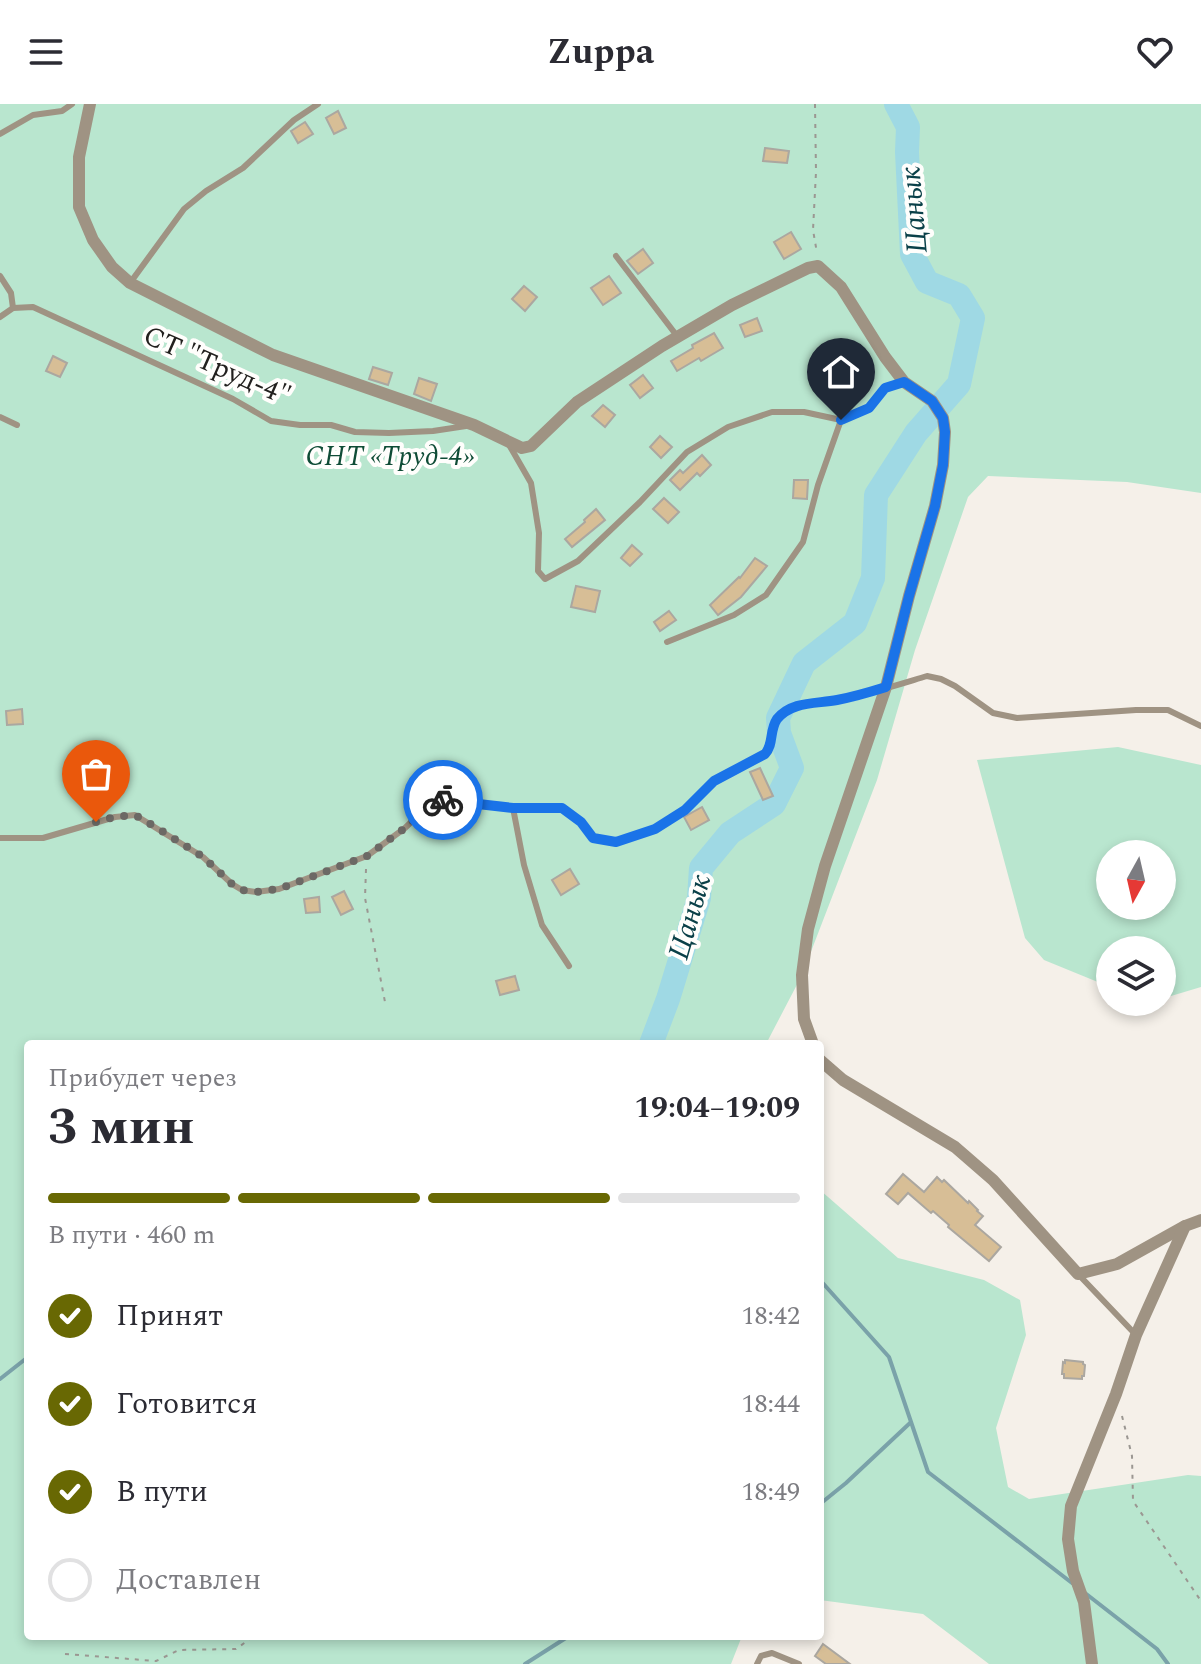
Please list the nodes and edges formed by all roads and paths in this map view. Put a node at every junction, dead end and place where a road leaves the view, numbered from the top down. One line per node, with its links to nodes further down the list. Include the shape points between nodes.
1 (72, 104): 5 (lane, via 62,111 33,115)
2 (90, 104): 9 (street, via 79,157 79,207 93,240)
3 (318, 104): 9 (lane, via 243,168 184,209)
4 (815, 104): 7 (path, via 813,230)
5 (0, 134)
6 (616, 256): 12 (lane)
7 (818, 266): 12 (street); 13 (street, via 841,287)
8 (0, 276): 10 (lane)
9 (130, 283): 17 (street, via 273,355)
10 (13, 308): 11 (lane); 17 (lane, СТ "Труд-4", via 33,307 271,421 389,433)
11 (0, 317)
12 (677, 337): 18 (street, via 577,402 531,446 522,448)
13 (904, 382): 15 (lane, via 885,388 869,408); 20 (street, via 932,401 945,432 935,506)
14 (0, 417): 16 (lane)
15 (841, 420): 18 (lane, via 772,412 728,427 687,452 578,561 545,579 538,571 539,533 531,483); 19 (lane, via 803,542 766,595 734,615)
16 (17, 425)
17 (474, 425): 18 (street)
18 (506, 440)
19 (667, 642)
20 (886, 687): 21 (lane, via 927,676 955,686 993,713 1017,718 1168,710); 22 (lane, via 790,709 778,718 765,754 714,781 685,810 655,829 616,842 593,838 562,808); 27 (street, via 808,929 802,975 804,1019)
21 (1201, 726)
22 (513, 808): 24 (lane, via 433,801); 25 (lane, via 542,925)
23 (0, 838): 24 (lane, via 43,838 135,815 203,857 232,884 256,892 279,889)
24 (367, 856): 26 (path, via 365,898)
25 (569, 966)
26 (385, 1002)
27 (812, 1040)
28 (824, 1063): 31 (street, via 955,1147 993,1180)
29 (1201, 1220): 30 (street)
30 (1185, 1226): 31 (street, via 1117,1264); 32 (street)
31 (1078, 1274): 32 (lane)
32 (1136, 1335): 33 (street)
33 (1116, 1394): 34 (path, via 1132,1456 1133,1501); 39 (street, via 1071,1506 1068,1539)
34 (1201, 1601)
35 (248, 1640): 36 (path, via 236,1649 179,1650 156,1661)
36 (65, 1654)
37 (757, 1664): 38 (lane, via 761,1656 772,1653)
38 (799, 1664)
39 (1092, 1664)

